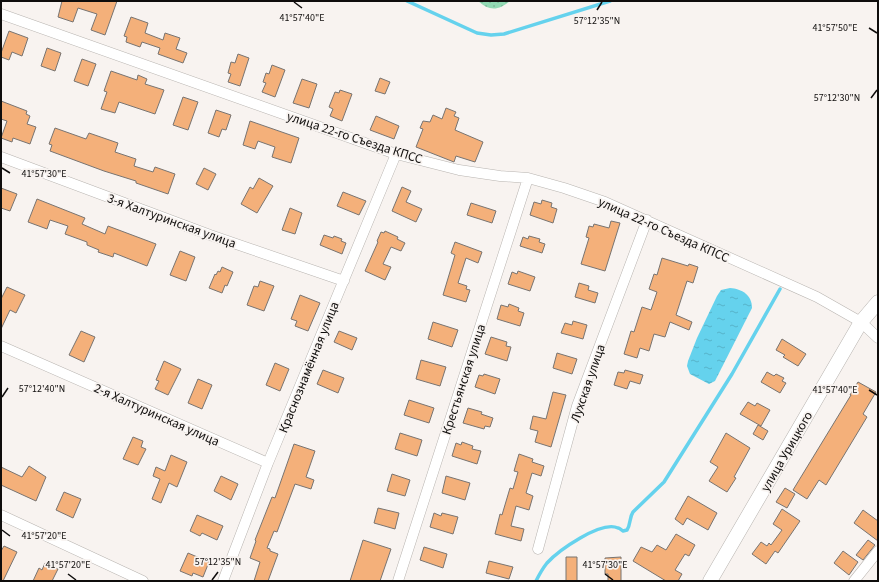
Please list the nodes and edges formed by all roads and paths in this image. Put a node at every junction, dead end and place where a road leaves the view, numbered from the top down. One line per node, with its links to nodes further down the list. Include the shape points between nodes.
1 (1, 14): 2 (street, улица 22-го Съезда КПСС)
2 (396, 154): 4 (street, улица 22-го Съезда КПСС, via 459,170); 6 (street, Краснознамённая улица)
3 (1, 157): 6 (street, 3-я Халтуринская улица, via 210,235)
4 (528, 178): 5 (street, улица 22-го Съезда КПСС, via 605,202); 17 (street, Крестьянская улица)
5 (647, 220): 8 (street, улица 22-го Съезда КПСС, via 817,297); 13 (street, Лухская улица, via 577,406)
6 (344, 281): 11 (street, Краснознамённая улица)
7 (878, 302): 8 (main road, улица Урицкого)
8 (861, 322): 9 (street, улица 22-го Съезда КПСС); 18 (main road, улица Урицкого)
9 (878, 338)
10 (1, 346): 11 (street, 2-я Халтуринская улица)
11 (268, 463): 16 (street, Краснознамённая улица)
12 (1, 515): 15 (street)
13 (538, 549)
14 (878, 551): 19 (street)
15 (142, 581)
16 (222, 581)
17 (398, 581)
18 (710, 581)
19 (854, 581)

